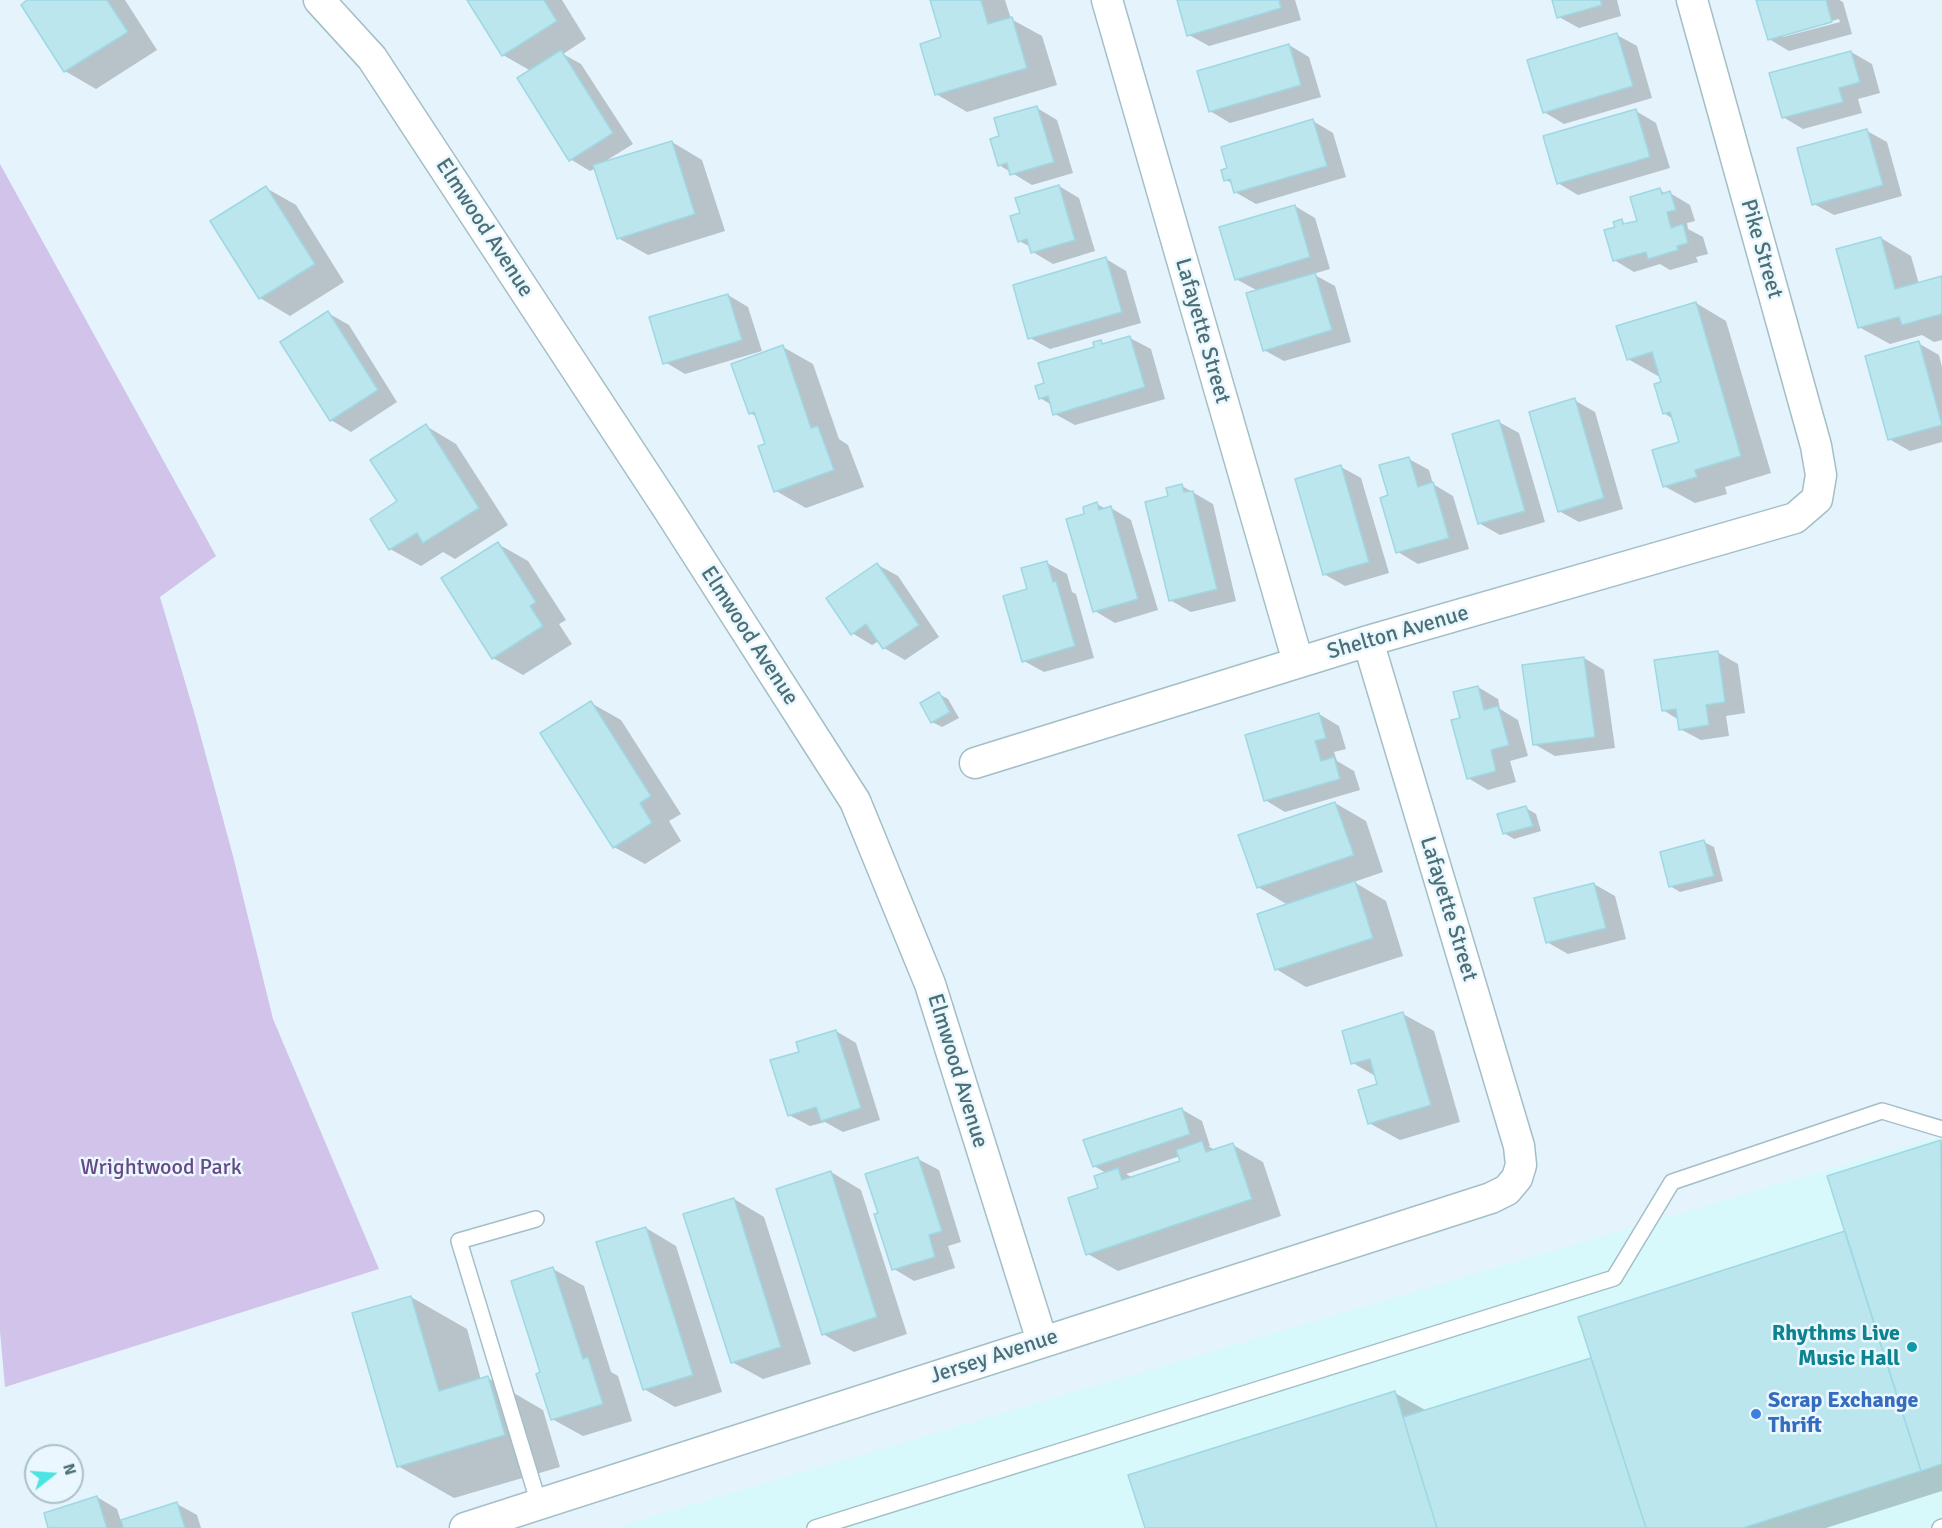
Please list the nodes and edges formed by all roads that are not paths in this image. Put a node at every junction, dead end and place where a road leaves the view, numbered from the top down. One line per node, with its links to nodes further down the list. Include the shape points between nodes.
1 (319, 0): 11 (street, Elmwood Avenue, via 372,58 855,801 930,984)
2 (1107, 0): 6 (street, Lafayette Street)
3 (1692, 0): 4 (street, Pike Street, via 1816,446 1821,475)
4 (1817, 499): 5 (street, Shelton Avenue, via 1795,518)
5 (1368, 641): 6 (street, Shelton Avenue); 9 (street, Lafayette Street, via 1519,1146 1521,1165)
6 (1298, 662): 7 (street, Shelton Avenue)
7 (975, 763)
8 (1942, 1129): 14 (lane, via 1882,1111 1672,1182 1614,1278)
9 (1517, 1178): 11 (street, Jersey Avenue, via 1507,1190 1491,1198)
10 (536, 1219): 12 (lane, via 459,1241)
11 (1042, 1341): 12 (street, Jersey Avenue)
12 (539, 1504): 13 (street, Jersey Avenue)
13 (465, 1528)
14 (815, 1528)

